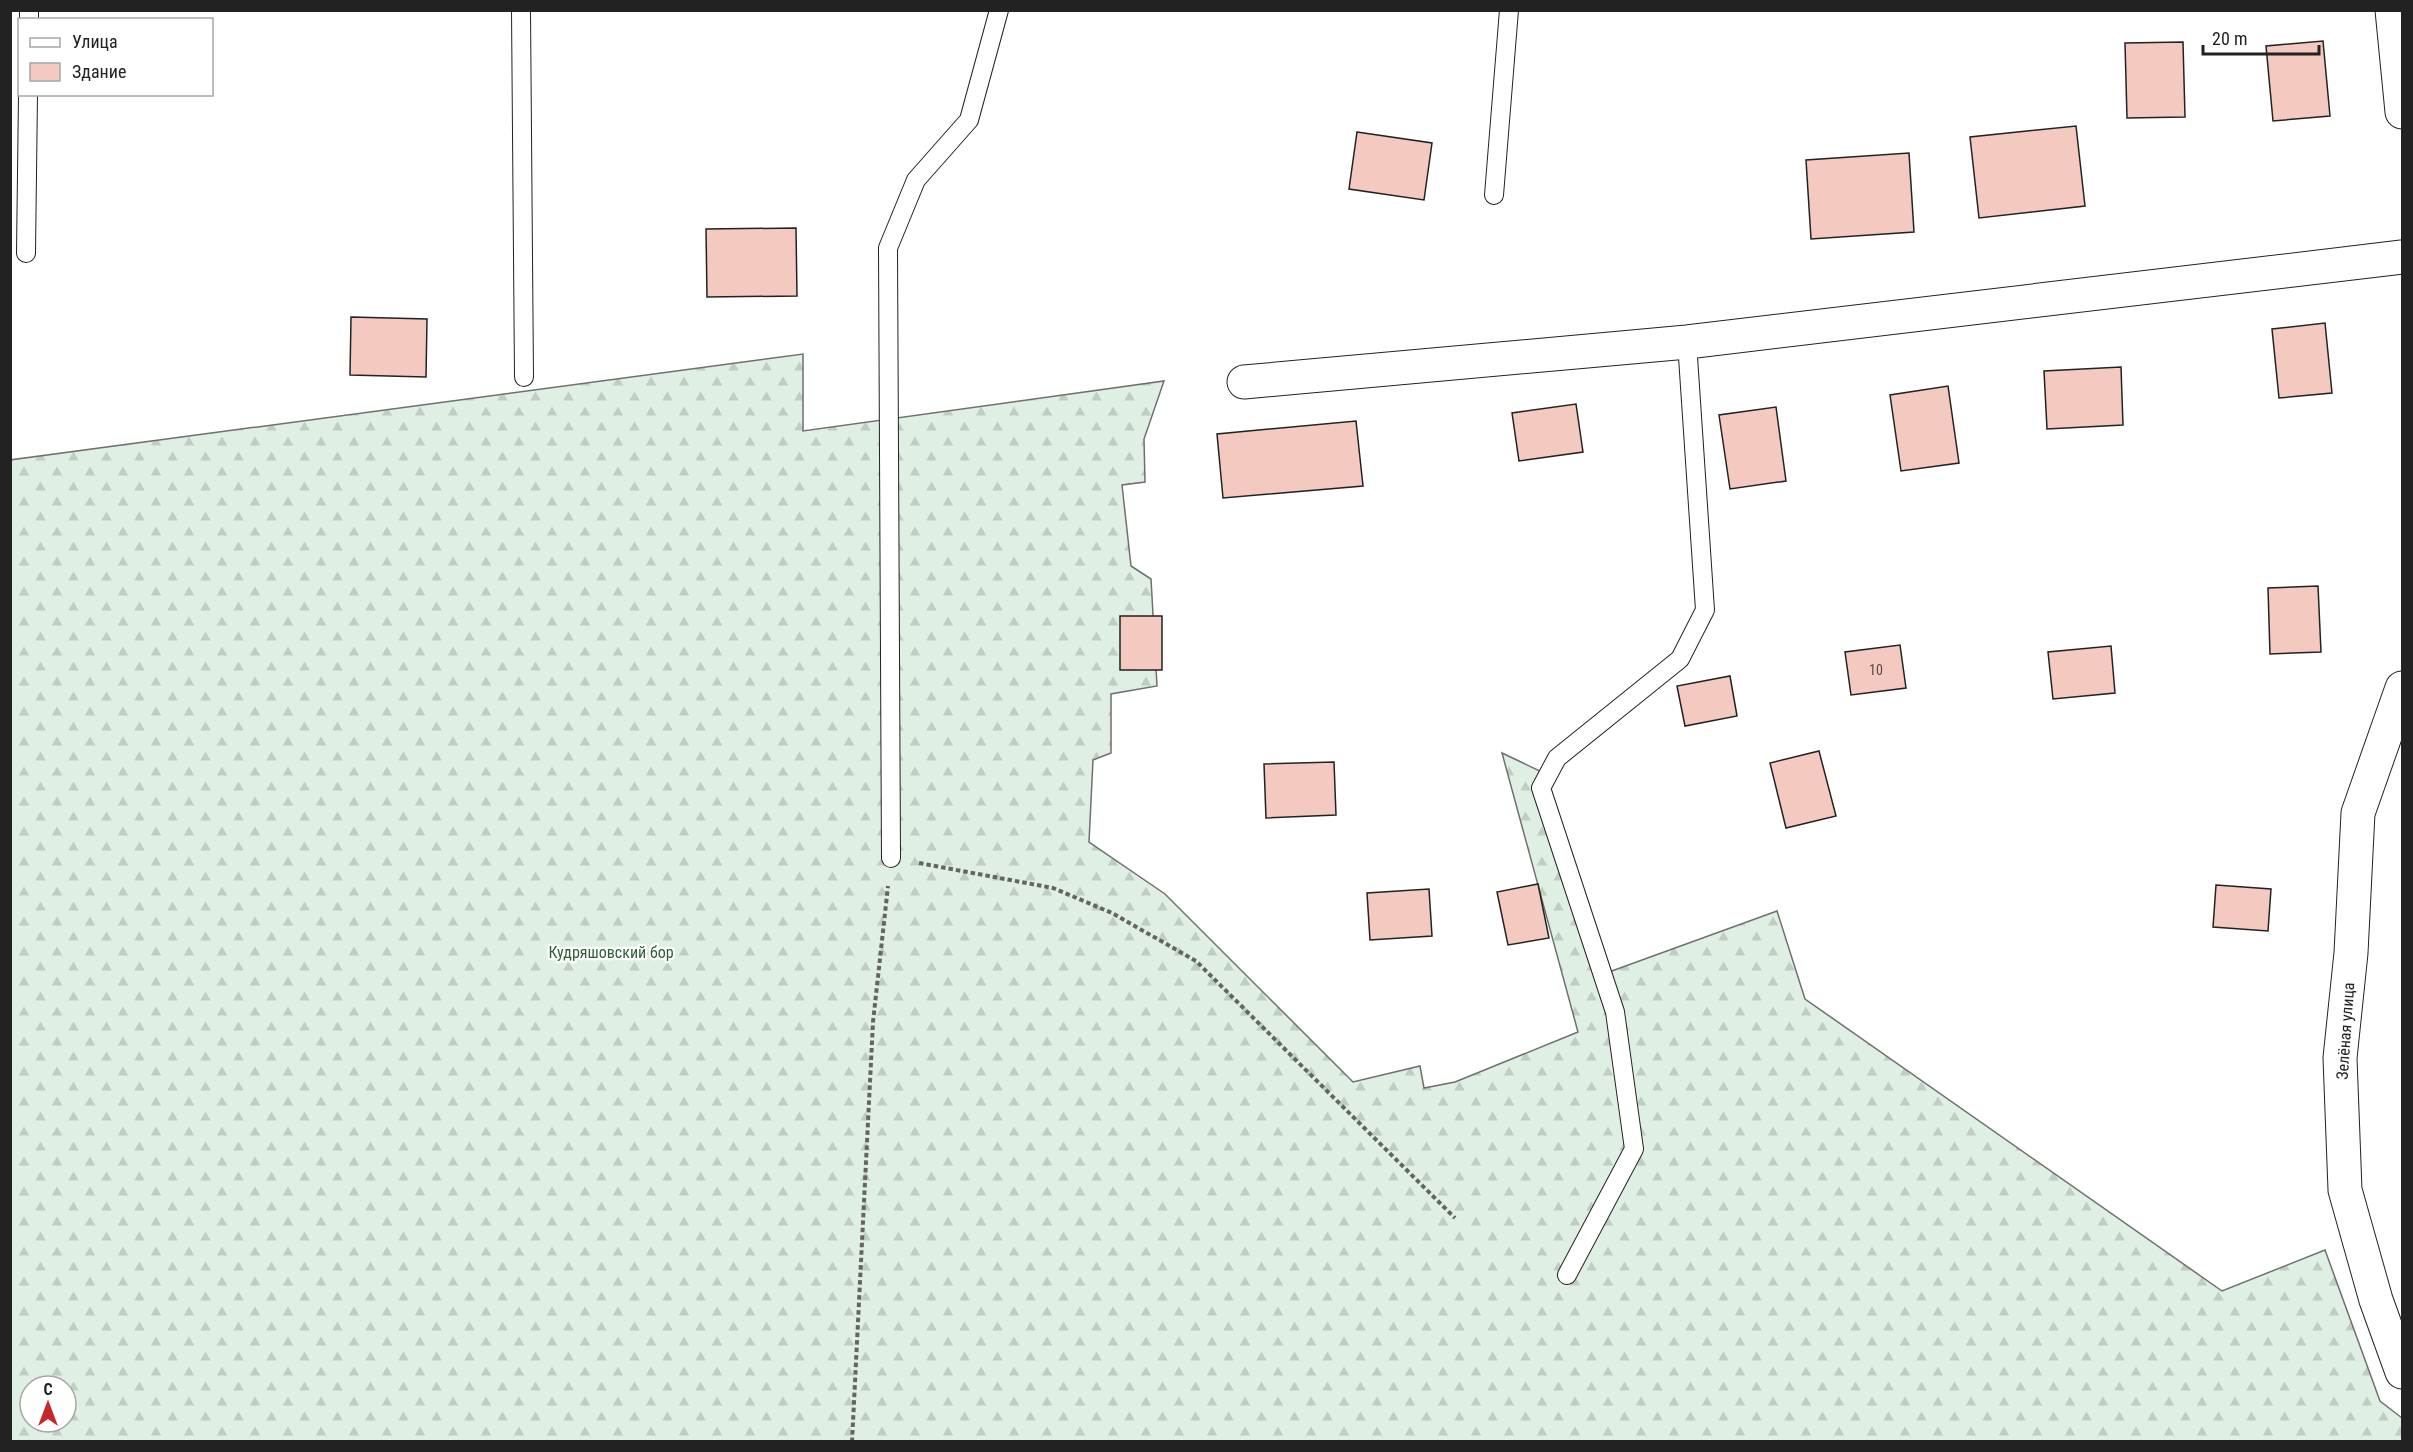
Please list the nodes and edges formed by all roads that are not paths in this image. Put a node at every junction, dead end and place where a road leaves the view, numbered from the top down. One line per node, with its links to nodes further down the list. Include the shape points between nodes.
1 (521, 10): 11 (lane)
2 (999, 10): 14 (lane, via 969,120 916,180 888,248)
3 (1509, 10): 7 (lane)
4 (2391, 10): 6 (street)
5 (28, 96): 8 (lane)
6 (2403, 112)
7 (1494, 195)
8 (26, 253)
9 (2403, 257): 10 (street)
10 (1687, 342): 12 (street); 15 (lane, via 1705,610 1680,659 1557,758 1541,788 1615,1012 1634,1149)
11 (524, 377)
12 (1244, 382)
13 (2403, 688): 16 (street, Зелёная улица, via 2358,813 2351,953 2340,1058 2345,1190 2376,1300)
14 (891, 858)
15 (1567, 1275)
16 (2403, 1372)

